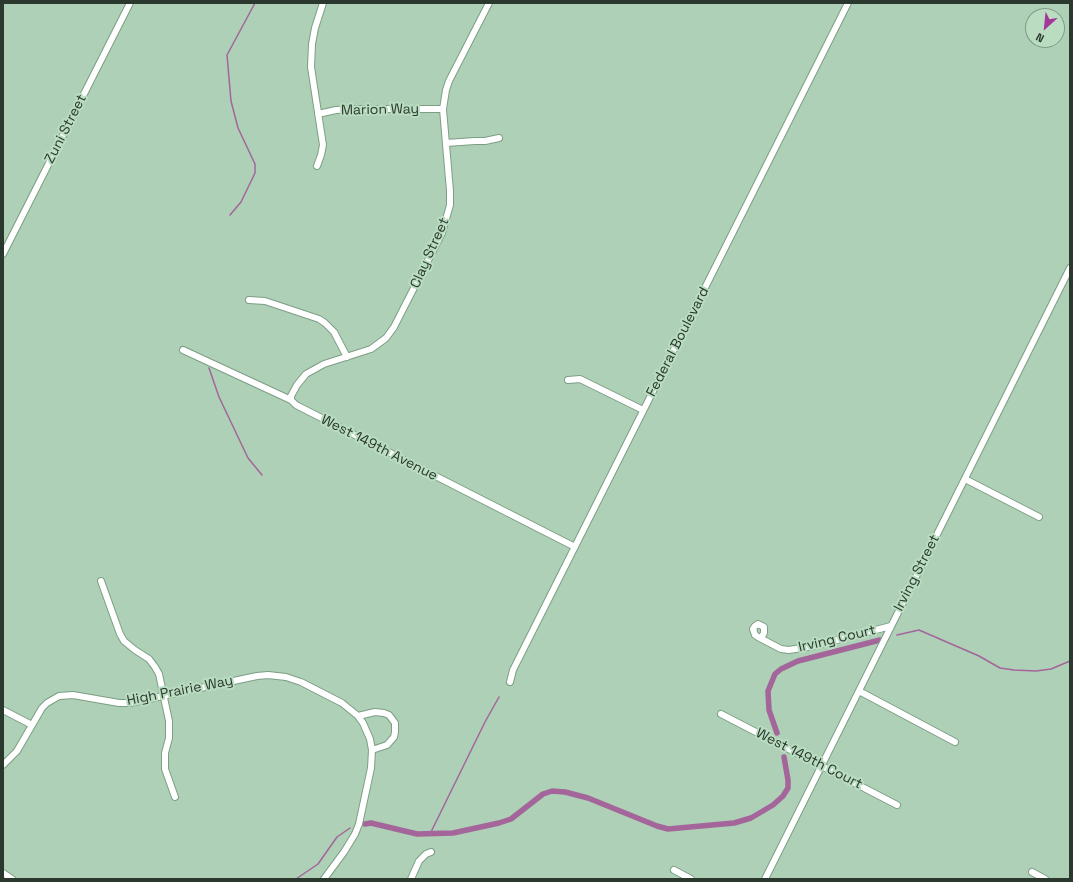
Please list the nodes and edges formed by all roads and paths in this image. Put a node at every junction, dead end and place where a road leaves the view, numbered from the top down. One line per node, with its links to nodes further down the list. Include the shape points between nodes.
1 (130, 3): 10 (street, Zuni Street)
2 (322, 3): 6 (street, via 312,44 311,67)
3 (489, 3): 5 (street, Clay Street, via 449,81)
4 (848, 3): 17 (street, Federal Boulevard)
5 (443, 109): 6 (street, Marion Way, via 351,109); 8 (street, Clay Street)
6 (318, 114): 9 (street, via 322,145)
7 (499, 138): 8 (street, via 485,142 475,140)
8 (446, 143): 14 (street, Clay Street, via 450,205 442,233 390,333 376,346)
9 (317, 166)
10 (3, 254)
11 (1070, 268): 18 (street, Irving Street)
12 (249, 300): 14 (street, via 265,301 319,319 334,332)
13 (183, 350): 16 (street, West 149th Avenue)
14 (347, 357): 16 (street, Clay Street, via 324,364 306,374 297,385)
15 (568, 380): 17 (street, via 580,379)
16 (291, 400): 20 (street, West 149th Avenue, via 296,406)
17 (643, 410): 20 (street, Federal Boulevard)
18 (965, 479): 19 (street); 22 (street, Irving Street)
19 (1039, 517)
20 (574, 547): 24 (street, Federal Boulevard, via 513,670)
21 (101, 581): 26 (street, via 120,634 128,646 144,655 153,664 159,674)
22 (891, 626): 23 (street, Irving Court, via 789,650 781,649); 25 (street, Irving Street)
23 (761, 638)
24 (510, 682)
25 (859, 691): 31 (street); 34 (street, Irving Street)
26 (164, 696): 29 (street, High Prairie Way, via 257,676 278,675 295,680 339,701); 30 (street, High Prairie Way, via 130,703 73,695 59,696 42,708); 35 (street, via 170,729 165,769)
27 (3, 710): 30 (street)
28 (721, 714): 34 (street, West 149th Court)
29 (358, 716): 32 (street, High Prairie Way, via 367,731); 32 (street, via 379,711 389,715 395,723 391,742)
30 (32, 725): 33 (street, High Prairie Way, via 18,752)
31 (955, 742)
32 (372, 750): 42 (street, High Prairie Way, via 371,768 359,824 344,852)
33 (3, 765)
34 (822, 766): 36 (street, West 149th Court); 45 (street, Irving Street)
35 (175, 797)
36 (897, 805)
37 (431, 852): 43 (street, via 419,861)
38 (674, 870): 44 (street)
39 (1032, 872): 46 (street)
40 (3, 873): 41 (street)
41 (12, 879)
42 (324, 879)
43 (410, 879)
44 (691, 879)
45 (765, 879)
46 (1045, 879)

